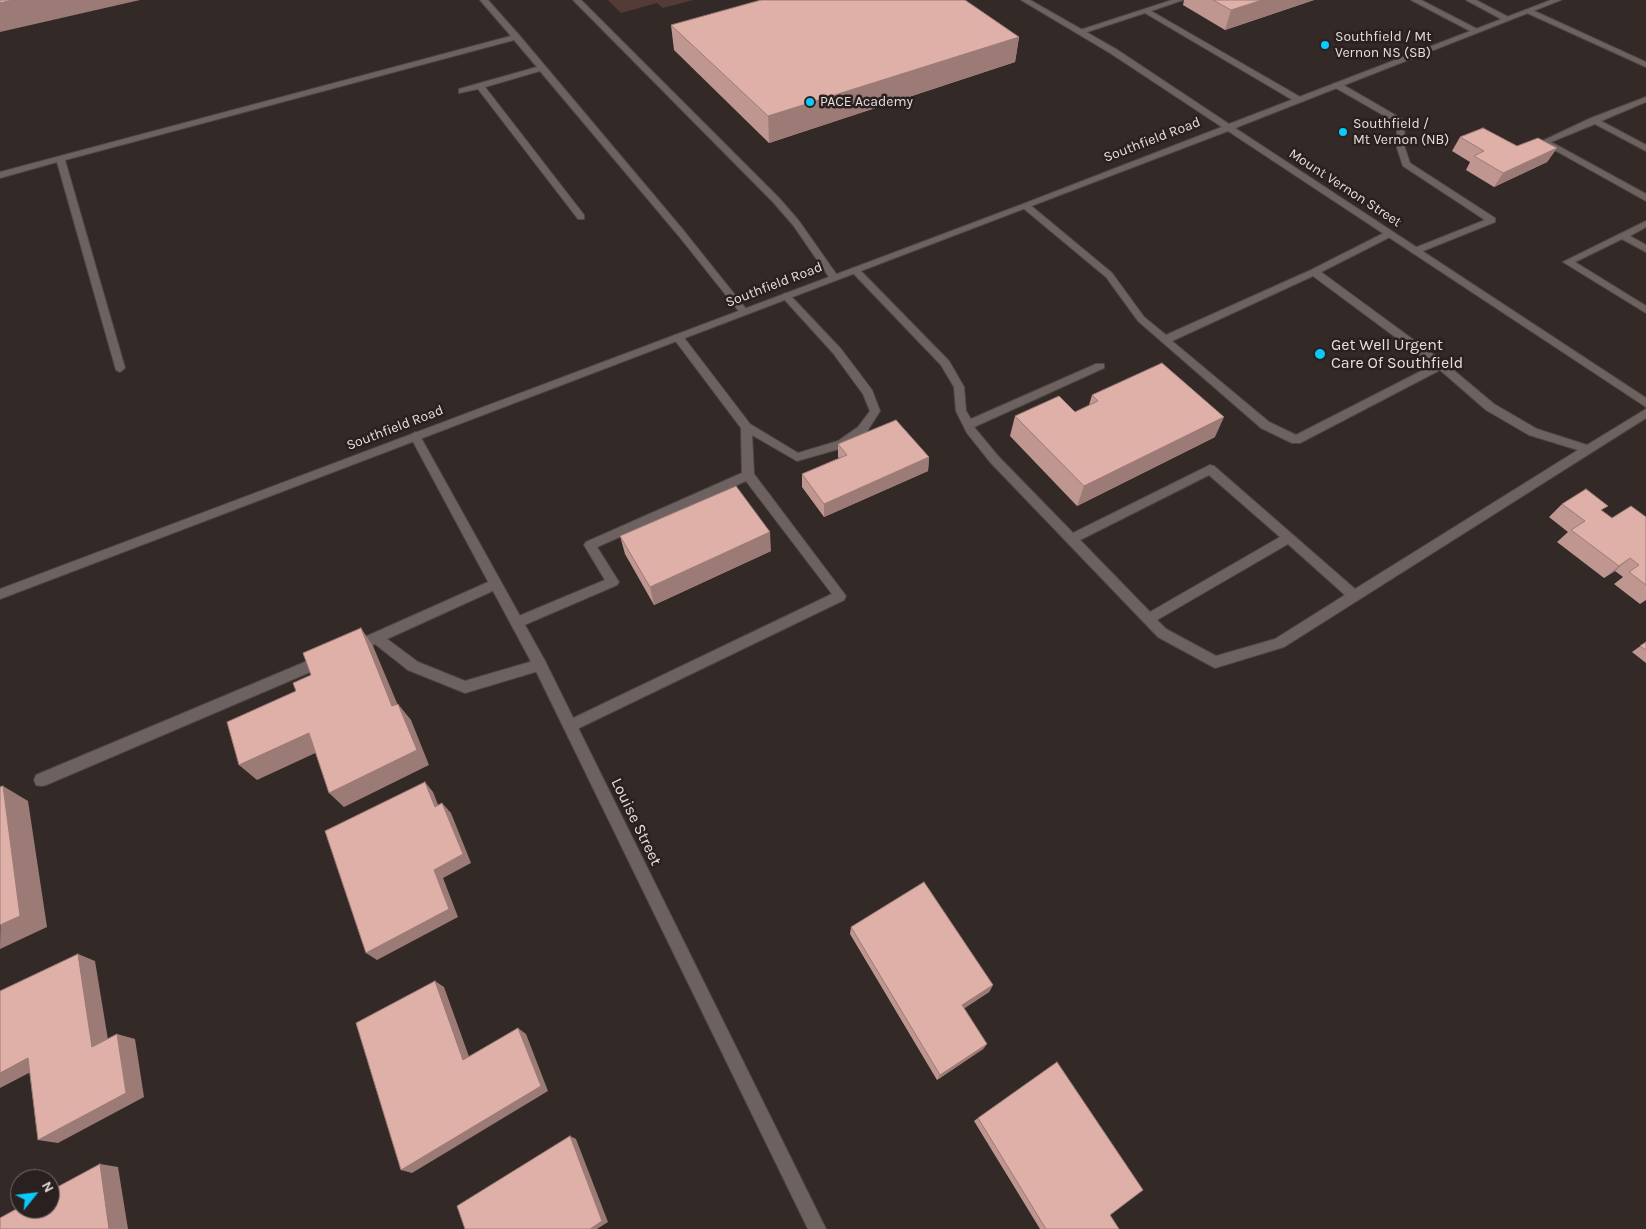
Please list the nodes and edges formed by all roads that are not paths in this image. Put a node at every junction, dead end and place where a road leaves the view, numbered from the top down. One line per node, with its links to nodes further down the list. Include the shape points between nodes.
1 (484, 0): 13 (main road)
2 (577, 0): 36 (main road, via 772,197 796,223)
3 (1026, 0): 11 (main road, Mount Vernon Street)
4 (1179, 0): 8 (main road)
5 (1415, 0): 12 (main road)
6 (1470, 0): 10 (main road)
7 (1558, 0): 9 (main road, Southfield Road)
8 (1146, 10): 11 (main road); 20 (main road)
9 (1530, 11): 10 (main road, Southfield Road); 14 (main road)
10 (1508, 19): 12 (main road, Southfield Road)
11 (1081, 31): 22 (main road, Mount Vernon Street)
12 (1477, 31): 16 (main road, Southfield Road)
13 (516, 37): 15 (main road); 24 (main road)
14 (1646, 65)
15 (542, 68): 17 (main road); 39 (main road)
16 (1337, 85): 20 (main road, Southfield Road); 33 (main road, via 1401,122 1401,148 1406,164 1492,220)
17 (480, 86): 18 (main road); 28 (main road)
18 (462, 90)
19 (1646, 99): 21 (main road)
20 (1299, 100): 22 (main road, Southfield Road)
21 (1594, 120): 23 (main road); 26 (main road, via 1544,142)
22 (1227, 127): 27 (main road, Southfield Road); 30 (main road, Mount Vernon Street)
23 (1646, 148)
24 (60, 159): 25 (main road); 44 (main road)
25 (0, 175)
26 (1646, 198)
27 (1026, 206): 34 (main road, Southfield Road); 41 (main road, via 1109,275 1141,319)
28 (581, 217)
29 (1646, 224): 31 (main road)
30 (1390, 234): 33 (main road, Mount Vernon Street); 35 (main road)
31 (1622, 235): 32 (main road); 38 (main road, via 1568,262)
32 (1646, 249)
33 (1415, 251): 45 (main road, Mount Vernon Street)
34 (855, 270): 36 (main road, Southfield Road); 47 (main road, via 945,363 960,387 961,411)
35 (1314, 272): 41 (main road); 42 (main road)
36 (834, 278): 37 (main road, Southfield Road)
37 (786, 296): 39 (main road, Southfield Road); 48 (main road, via 836,352 868,393 875,410 862,430 842,444 797,457)
38 (1646, 310)
39 (744, 312): 40 (main road, Southfield Road)
40 (678, 337): 48 (main road); 49 (main road, Southfield Road)
41 (1166, 340): 42 (main road, via 1265,426 1296,440)
42 (1441, 365): 50 (main road, via 1490,407 1533,432)
43 (1100, 366): 47 (main road)
44 (120, 368)
45 (1643, 398)
46 (1646, 413): 50 (main road)
47 (968, 425): 53 (main road, via 994,459)
48 (746, 427): 51 (main road)
49 (415, 436): 54 (main road, Louise Street); 55 (main road, Southfield Road)
50 (1588, 449): 56 (main road)
51 (748, 475): 58 (main road, via 590,545 613,582); 61 (main road, via 840,596)
52 (1289, 538): 53 (main road, via 1210,469); 56 (main road); 57 (main road)
53 (1072, 539): 57 (main road)
54 (495, 584): 58 (main road, Louise Street); 59 (main road)
55 (0, 594)
56 (1355, 596): 57 (main road, via 1279,643 1215,662 1162,633)
57 (1148, 619)
58 (518, 622): 60 (main road, Louise Street)
59 (376, 638): 60 (main road, via 413,666 464,687); 62 (main road)
60 (540, 664): 61 (main road, Louise Street)
61 (570, 726): 63 (main road, Louise Street)
62 (41, 780)
63 (817, 1229)

